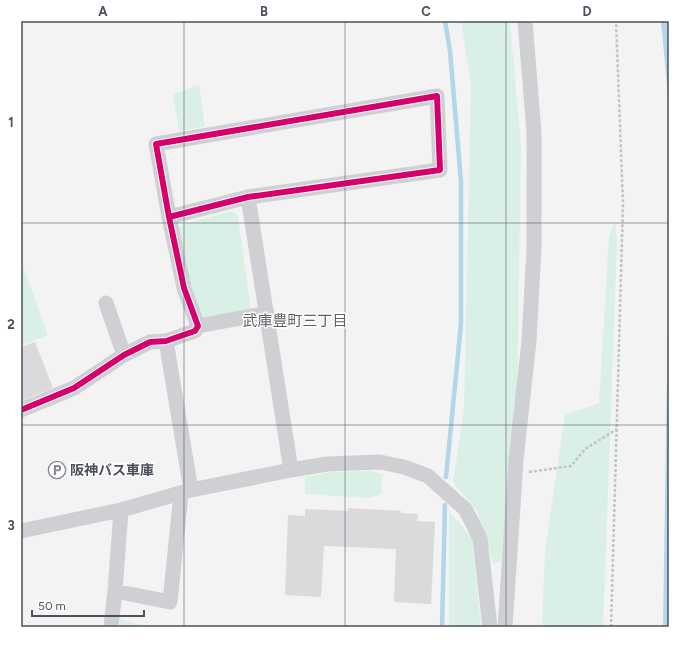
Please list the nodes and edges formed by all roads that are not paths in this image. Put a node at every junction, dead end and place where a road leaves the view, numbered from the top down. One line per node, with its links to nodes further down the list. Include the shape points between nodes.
1 (525, 21): 17 (street, via 534,132 534,248 529,341 515,474)
2 (248, 197): 3 (street); 3 (street, via 440,170 438,96 156,144); 5 (street)
3 (169, 217): 6 (street, via 184,288)
4 (106, 303): 8 (street)
5 (267, 313): 6 (street); 10 (street)
6 (198, 326): 7 (street, via 195,331)
7 (166, 341): 8 (street, via 150,342); 11 (street)
8 (124, 355): 9 (street, via 74,388)
9 (21, 410)
10 (291, 470): 11 (street); 16 (street, via 327,464 380,462 428,476 465,509 478,534 484,564)
11 (186, 492): 12 (street); 14 (street, via 170,602)
12 (121, 510): 13 (street); 14 (street)
13 (21, 531)
14 (116, 591): 15 (street)
15 (111, 627)
16 (490, 627)
17 (504, 627)

